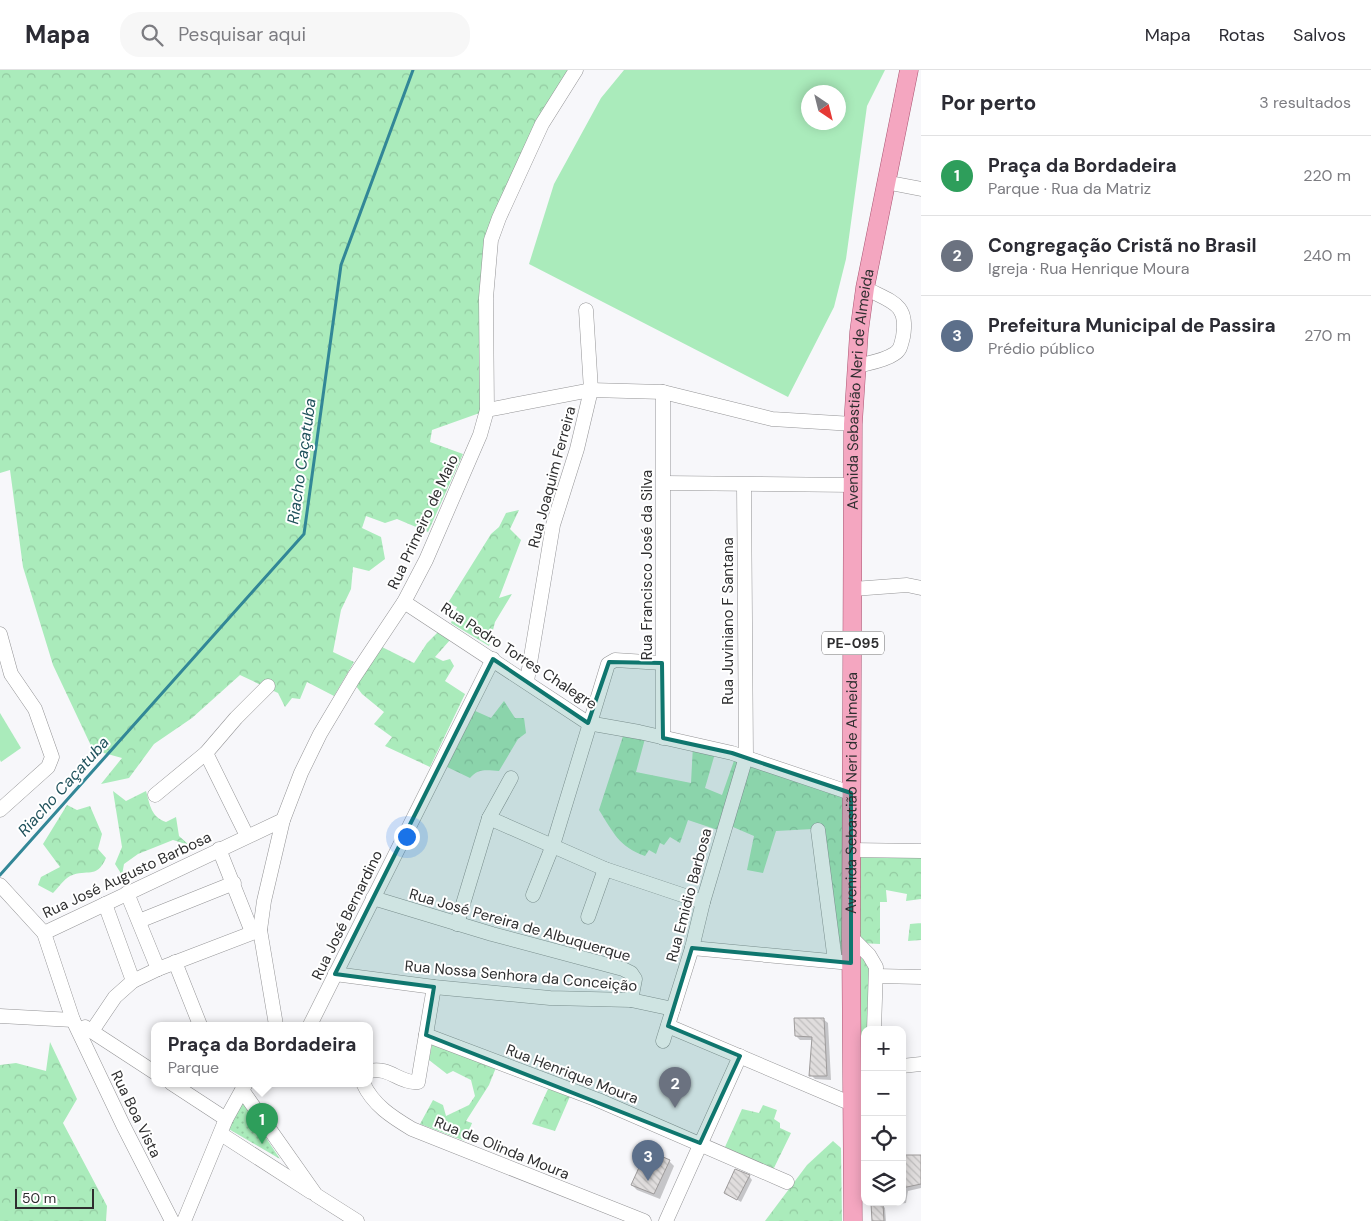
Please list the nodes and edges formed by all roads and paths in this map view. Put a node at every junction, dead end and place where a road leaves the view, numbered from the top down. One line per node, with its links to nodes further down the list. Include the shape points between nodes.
1 (576, 70): 10 (street, Rua Primeiro de Maio, via 542,124 491,240 486,298)
2 (909, 70): 3 (main road, Avenida Sebastião Neri de Almeida / PE-095)
3 (885, 182): 4 (street); 5 (main road, Avenida Sebastião Neri de Almeida / PE-095)
4 (921, 189)
5 (865, 288): 7 (main road, Avenida Sebastião Neri de Almeida / PE-095); 7 (street, via 893,303 906,321 898,351)
6 (586, 310): 8 (street, Rua Joaquim Ferreira)
7 (857, 366): 11 (main road, Avenida Sebastião Neri de Almeida / PE-095)
8 (591, 390): 9 (street); 10 (street); 21 (street, Rua Joaquim Ferreira, via 577,449 553,525)
9 (663, 392): 11 (street, via 772,419); 12 (street, Rua Francisco José da Silva)
10 (487, 410): 17 (street, Rua Primeiro de Maio, via 480,435 445,517)
11 (853, 424): 14 (main road, Avenida Sebastião Neri de Almeida / PE-095)
12 (664, 483): 13 (street); 20 (street, Rua Francisco José da Silva)
13 (744, 485): 14 (street); 26 (street, Rua Juviniano F Santana)
14 (853, 485): 16 (main road, Avenida Sebastião Neri de Almeida / PE-095)
15 (921, 588): 16 (street, via 907,585)
16 (853, 589): 28 (main road, Avenida Sebastião Neri de Almeida / PE-095)
17 (404, 602): 19 (street, Rua Pedro Torres Chalegre); 32 (street, Rua Primeiro de Maio, via 320,734)
18 (0, 634): 30 (street, via 11,674 35,709 52,757 50,765)
19 (493, 659): 21 (street, Rua Pedro Torres Chalegre); 44 (street, Rua José Bernardino)
20 (662, 663): 23 (street, via 609,662); 24 (street, Rua Francisco José da Silva)
21 (527, 681): 23 (street, Rua Pedro Torres Chalegre)
22 (268, 686): 25 (street)
23 (588, 723): 24 (street, Rua Pedro Torres Chalegre); 35 (street)
24 (663, 738): 26 (street, Rua Pedro Torres Chalegre)
25 (206, 753): 29 (street); 34 (street)
26 (746, 757): 28 (street, Rua Pedro Torres Chalegre); 45 (street, Rua Emidio Barbosa)
27 (511, 778): 31 (street)
28 (851, 793): 37 (main road, Avenida Sebastião Neri de Almeida / PE-095)
29 (155, 795)
30 (0, 810)
31 (489, 818): 35 (street); 49 (street)
32 (283, 820): 34 (street, Rua José Augusto Barbosa); 50 (street, Rua Primeiro de Maio)
33 (818, 830): 55 (street)
34 (247, 836): 36 (street, Rua José Augusto Barbosa)
35 (553, 845): 39 (street); 43 (street)
36 (219, 849): 40 (street); 42 (street, Rua José Augusto Barbosa)
37 (852, 850): 38 (street); 52 (main road, Avenida Sebastião Neri de Almeida / PE-095)
38 (921, 851)
39 (605, 869): 45 (street); 47 (street)
40 (234, 883): 48 (street); 50 (street)
41 (0, 886): 51 (street, Rua José Augusto Barbosa)
42 (127, 893): 46 (street, Rua José Augusto Barbosa); 48 (street)
43 (533, 894)
44 (373, 898): 49 (street, Rua José Pereira de Albuquerque); 57 (street, Rua José Bernardino)
45 (703, 902): 53 (street, Rua Emidio Barbosa)
46 (105, 904): 51 (street, Rua José Augusto Barbosa); 60 (street)
47 (588, 917)
48 (139, 921): 56 (street)
49 (457, 924): 62 (street, Rua José Pereira de Albuquerque, via 623,969 634,979)
50 (256, 931): 54 (street); 67 (street, Rua Primeiro de Maio)
51 (44, 933): 65 (street, Rua Boa Vista)
52 (851, 937): 55 (main road, Avenida Sebastião Neri de Almeida / PE-095); 58 (street, via 873,960)
53 (692, 948): 55 (street); 63 (street, Rua Emidio Barbosa)
54 (175, 962): 56 (street); 66 (street)
55 (843, 962): 77 (main road, Avenida Sebastião Neri de Almeida / PE-095)
56 (158, 969): 60 (street)
57 (336, 974): 61 (street, Rua Nossa Senhora da Conceição); 68 (street, Rua José Bernardino)
58 (877, 976): 59 (street); 70 (street)
59 (921, 977)
60 (133, 981): 71 (street, via 115,997)
61 (434, 987): 62 (street, Rua Nossa Senhora da Conceição, via 550,998); 72 (street)
62 (631, 1000): 63 (street, Rua Nossa Senhora da Conceição)
63 (673, 1009): 69 (street, Rua Emidio Barbosa)
64 (0, 1016): 65 (street)
65 (73, 1020): 71 (street); 90 (street, Rua Boa Vista)
66 (199, 1022)
67 (279, 1022)
68 (312, 1022)
69 (668, 1026): 73 (street, Rua Emidio Barbosa); 74 (street)
70 (874, 1026)
71 (92, 1031): 78 (street)
72 (426, 1035): 79 (street, via 419,1080 416,1082 386,1070); 87 (street, Rua Henrique Moura, via 598,1100)
73 (663, 1041)
74 (740, 1056): 84 (street); 87 (street)
75 (921, 1064): 76 (street)
76 (906, 1066)
77 (858, 1069): 84 (main road, Avenida Sebastião Neri de Almeida / PE-095)
78 (151, 1070)
79 (373, 1071)
80 (177, 1087): 85 (street)
81 (243, 1087): 85 (street)
82 (245, 1087): 89 (street)
83 (365, 1087): 93 (street, Rua de Olinda Moura, via 381,1108 412,1129)
84 (852, 1104): 95 (main road, Avenida Sebastião Neri de Almeida / PE-095)
85 (226, 1119): 86 (street)
86 (221, 1134): 89 (street); 91 (street)
87 (700, 1143): 88 (street, Rua Henrique Moura); 94 (street)
88 (787, 1182)
89 (316, 1195): 92 (street)
90 (172, 1221)
91 (184, 1221)
92 (357, 1221)
93 (644, 1221)
94 (666, 1221)
95 (853, 1221)

